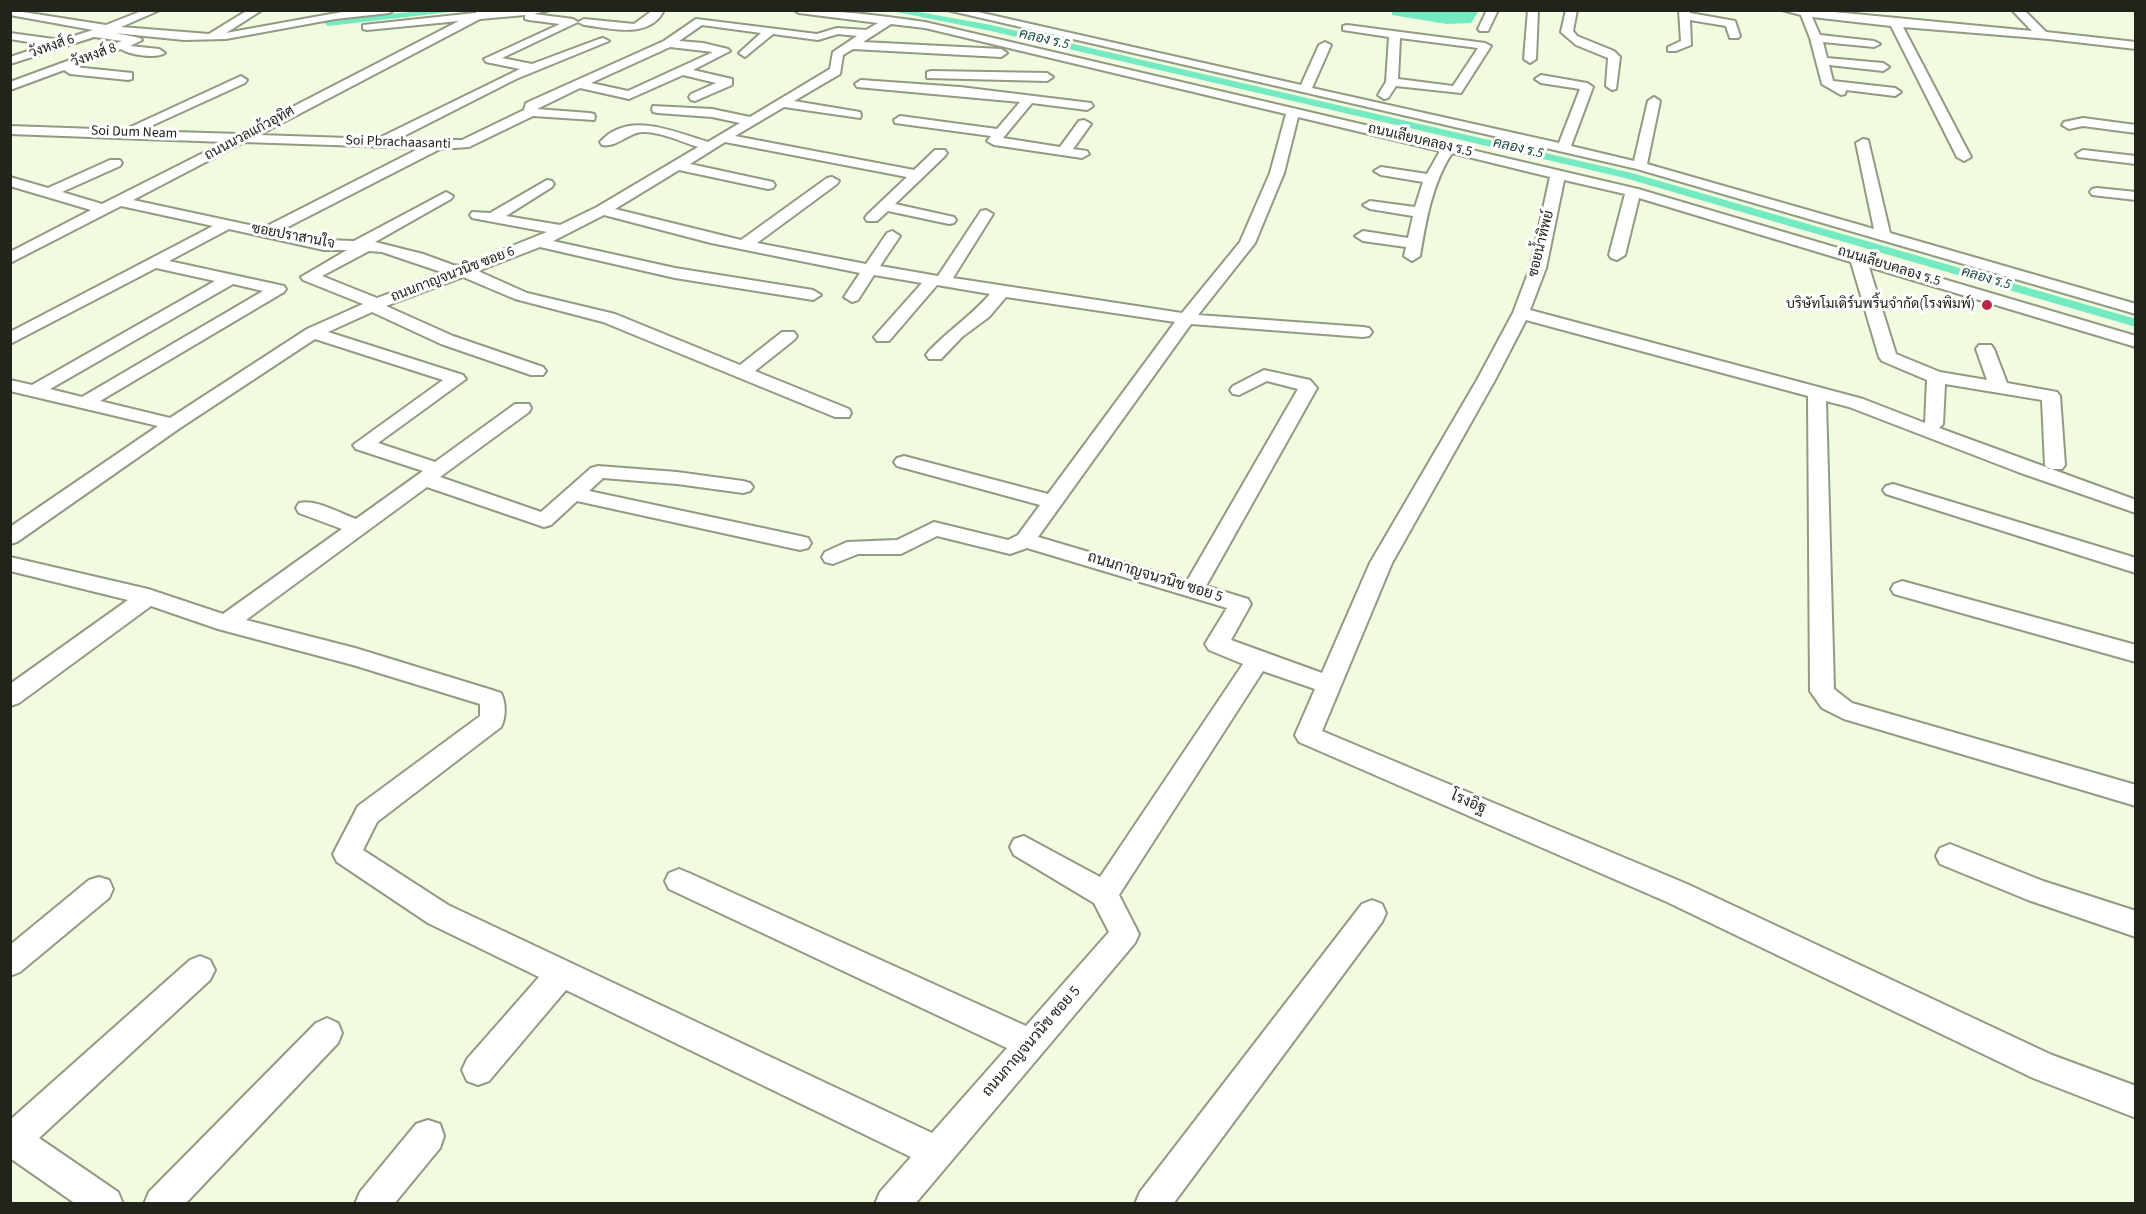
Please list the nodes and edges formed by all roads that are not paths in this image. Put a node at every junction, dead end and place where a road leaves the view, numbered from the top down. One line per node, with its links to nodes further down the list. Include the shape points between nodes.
1 (155, 10): 31 (street)
2 (257, 10): 43 (street)
3 (389, 10): 28 (street, via 336,16)
4 (490, 10): 22 (street, ถนนนวลแก้วอุทิศ)
5 (545, 10): 20 (street)
6 (659, 10): 25 (street, via 636,28)
7 (716, 10): 23 (street)
8 (799, 10): 24 (street, ถนนเลียบคลอง ร.5)
9 (952, 10): 26 (street, ถนนเลียบคลอง ร.5)
10 (1021, 10): 26 (street)
11 (1492, 10): 32 (street)
12 (1787, 10): 16 (street)
13 (2017, 10): 39 (street)
14 (1532, 11): 59 (street)
15 (10, 12): 31 (street)
16 (1805, 13): 19 (street); 44 (street)
17 (1567, 14): 77 (street, via 1567,32 1578,44 1614,57)
18 (1684, 14): 42 (street, via 1731,23); 55 (street, via 1687,43)
19 (1845, 14): 27 (street)
20 (507, 15): 22 (street); 65 (street, via 573,22 490,59)
21 (1952, 17): 33 (street)
22 (477, 18): 29 (street); 62 (street, ถนนนวลแก้วอุทิศ)
23 (700, 21): 35 (street); 46 (street)
24 (890, 21): 37 (street); 56 (street, ถนนเลียบคลอง ร.5)
25 (584, 22)
26 (1005, 22): 78 (street, ถนนเลียบคลอง ร.5)
27 (1896, 24): 33 (street); 69 (street)
28 (286, 28): 34 (street); 43 (street)
29 (360, 28)
30 (1347, 28): 38 (street)
31 (105, 29): 41 (street)
32 (1484, 29)
33 (1968, 29): 39 (street)
34 (325, 30)
35 (771, 30): 37 (street, via 818,37 837,31); 47 (street)
36 (93, 33): 48 (street, วังหงส์ 6); 76 (street, วังหงส์ 8, via 136,40)
37 (869, 34): 50 (street)
38 (1395, 35): 73 (street); 73 (street, via 1485,46 1457,90)
39 (2043, 35): 53 (street)
40 (10, 36): 48 (street)
41 (161, 36): 43 (street); 54 (street)
42 (1734, 36)
43 (211, 37)
44 (1816, 38): 49 (street); 60 (street)
45 (603, 41): 65 (street)
46 (668, 43): 68 (street, via 724,51); 74 (street)
47 (756, 43): 52 (street); 58 (street)
48 (61, 44): 61 (street, วังหงส์ 6)
49 (1874, 44)
50 (851, 45): 56 (street, via 1006,53); 70 (street, via 837,54)
51 (1325, 45): 78 (street)
52 (777, 46)
53 (2136, 46)
54 (128, 49): 57 (street); 66 (street)
55 (1672, 49)
56 (1035, 50): 91 (street, ถนนเลียบคลอง ร.5)
57 (159, 53)
58 (745, 53)
59 (1530, 59)
60 (1822, 60): 64 (street); 75 (street)
61 (10, 61)
62 (388, 63): 63 (street); 104 (street, ถนนนวลแก้วอุทิศ)
63 (355, 64)
64 (1883, 67)
65 (536, 68): 107 (street, via 512,76)
66 (70, 70): 71 (street); 81 (street)
67 (1904, 70): 69 (street)
68 (682, 71): 74 (street, via 628,95); 84 (street, via 728,82)
69 (1922, 72): 118 (street)
70 (855, 74): 79 (street); 85 (street, via 1049,81); 87 (street, ถนนกาญจนวนิช ซอย 6); 93 (street, via 853,95)
71 (128, 76)
72 (241, 80): 103 (street)
73 (1392, 82): 89 (street)
74 (579, 84): 92 (street, Soi Pbrachaasanti, via 530,106)
75 (1828, 84): 80 (street); 82 (street)
76 (10, 86)
77 (1612, 86)
78 (1305, 90): 89 (street, ถนนเลียบคลอง ร.5)
79 (960, 91): 85 (street); 98 (street)
80 (1841, 91)
81 (10, 93)
82 (1895, 93)
83 (1536, 95): 113 (street, via 1544,75 1587,87)
84 (695, 97)
85 (1034, 100): 88 (street); 105 (street)
86 (1654, 101): 122 (street)
87 (782, 103): 93 (street); 97 (street, ถนนกาญจนวนิช ซอย 6)
88 (1087, 106)
89 (1377, 106): 113 (street, ถนนเลียบคลอง ร.5)
90 (658, 109): 97 (street, via 712,113)
91 (1293, 111): 112 (street, ถนนเลียบคลอง ร.5); 172 (street, via 1277,172 1247,243)
92 (531, 112): 95 (street); 111 (street, Soi Pbrachaasanti, via 464,144)
93 (838, 113): 94 (street)
94 (855, 116)
95 (589, 117)
96 (900, 120): 98 (street)
97 (750, 121): 109 (street, ถนนกาญจนวนิช ซอย 6)
98 (929, 124): 105 (street)
99 (1084, 124): 114 (street)
100 (2069, 125): 101 (street, via 2083,122 2108,130)
101 (2136, 129)
102 (10, 130): 103 (street, Soi Dum Neam)
103 (127, 132): 104 (street, Soi Dum Neam, via 218,136)
104 (239, 132): 106 (street, Soi Dum Neam); 136 (street, ถนนนวลแก้วอุทิศ)
105 (999, 133): 114 (street, via 993,139 999,143)
106 (258, 138): 107 (street, Soi Pbrachaasanti)
107 (380, 142): 111 (street, Soi Pbrachaasanti)
108 (607, 142): 109 (street, via 629,129 643,128)
109 (716, 142): 121 (street, ถนนกาญจนวนิช ซอย 6); 125 (street)
110 (1863, 143): 150 (street)
111 (437, 145): 149 (street)
112 (1449, 147): 124 (street, ถนนเลียบคลอง ร.5); 126 (street)
113 (1564, 147): 122 (street, ถนนเลียบคลอง ร.5)
114 (1064, 151): 116 (street)
115 (940, 153): 125 (street)
116 (1082, 154)
117 (2083, 154): 119 (street)
118 (1965, 157)
119 (2136, 160)
120 (116, 162): 133 (street)
121 (676, 165): 130 (street); 140 (street, ถนนกาญจนวนิช ซอย 6)
122 (1640, 166): 150 (street, ถนนเลียบคลอง ร.5)
123 (1381, 171): 126 (street)
124 (1558, 174): 131 (street, ถนนเลียบคลอง ร.5); 171 (street, ซอยน้ำทิพย์, via 1538,268)
125 (916, 175): 138 (street)
126 (1432, 179): 141 (street)
127 (10, 181): 133 (street)
128 (832, 182): 155 (street)
129 (547, 184): 144 (street)
130 (768, 184)
131 (1633, 192): 158 (street); 160 (street, ถนนเลียบคลอง ร.5)
132 (2097, 192): 135 (street)
133 (49, 193): 139 (street)
134 (446, 196): 157 (street)
135 (2136, 196)
136 (121, 202): 139 (street, ถนนนวลแก้วอุทิศ); 147 (street, ซอยปราสานใจ)
137 (1370, 205): 141 (street)
138 (884, 206): 145 (street); 146 (street)
139 (105, 210): 156 (street, ถนนนวลแก้วอุทิศ)
140 (602, 210): 148 (street, ถนนกาญจนวนิช ซอย 6); 155 (street)
141 (1422, 213): 152 (street, via 1413,250)
142 (986, 214): 165 (street)
143 (477, 215): 144 (street)
144 (493, 217): 148 (street)
145 (872, 218)
146 (949, 220)
147 (228, 224): 149 (street, ซอยปราสานใจ); 161 (street)
148 (561, 230): 154 (street, ถนนกาญจนวนิช ซอย 6)
149 (266, 232): 157 (street, ซอยปราสานใจ, via 324,245)
150 (1883, 235): 170 (street, ถนนเลียบคลอง ร.5)
151 (892, 236): 162 (street)
152 (1363, 236)
153 (10, 238): 156 (street)
154 (539, 242): 163 (street, ถนนกาญจนวนิช ซอย 6); 167 (street, via 675,273)
155 (744, 245): 162 (street)
156 (36, 246): 159 (street, ถนนนวลแก้วอุทิศ)
157 (362, 246): 163 (street, ซอยปราสานใจ, via 383,247); 169 (street, via 309,278)
158 (1617, 255)
159 (10, 258)
160 (1858, 258): 178 (street, ถนนเลียบคลอง ร.5); 183 (street, via 1888,357)
161 (154, 263): 164 (street); 177 (street)
162 (871, 269): 165 (street); 168 (street)
163 (464, 271): 169 (street, ถนนกาญจนวนิช ซอย 6); 182 (street, ซอยปราสานใจ, via 521,296 609,318)
164 (230, 279): 187 (street); 189 (street, via 278,289)
165 (938, 280): 166 (street); 176 (street)
166 (1002, 291): 172 (street); 180 (street, via 983,313)
167 (813, 295)
168 (852, 297)
169 (375, 305): 174 (street, ถนนกาญจนวนิช ซอย 6); 181 (street, via 447,340)
170 (2136, 309)
171 (1521, 313): 188 (street); 216 (street, ซอยน้ำทิพย์, via 1381,563)
172 (1186, 319): 173 (street); 200 (street)
173 (1363, 332)
174 (313, 333): 192 (street, ถนนกาญจนวนิช ซอย 6); 196 (street, via 457,379 363,445)
175 (788, 336): 182 (street)
176 (883, 337)
177 (10, 339)
178 (2136, 342)
179 (1985, 349): 185 (street)
180 (935, 354)
181 (537, 371)
182 (741, 373): 191 (street, ซอยปราสานใจ)
183 (1936, 376): 185 (street); 193 (street)
184 (10, 385): 187 (street)
185 (1999, 387): 195 (street, via 2051,396)
186 (1239, 390): 211 (street, via 1264,375 1308,388)
187 (34, 391): 189 (street)
188 (1817, 392): 201 (street, via 1889,414); 218 (street, via 1822,691 1826,697 1844,710)
189 (84, 403): 192 (street)
190 (522, 408): 196 (street)
191 (842, 413)
192 (173, 424): 204 (street, ถนนกาญจนวนิช ซอย 6)
193 (1934, 424)
194 (904, 462): 200 (street)
195 (2055, 465)
196 (431, 474): 199 (street, via 544,520); 203 (street)
197 (743, 488): 199 (street, via 598,472)
198 (1893, 490): 209 (street)
199 (573, 494): 206 (street)
200 (1053, 502): 205 (street)
201 (2136, 507)
202 (306, 508): 203 (street)
203 (358, 527): 213 (street)
204 (10, 537)
205 (1025, 540): 207 (street, via 1010,547 934,529 901,547 855,547); 211 (street, ถนนกาญจนวนิช ซอย 5)
206 (800, 543)
207 (833, 557)
208 (10, 564): 212 (street)
209 (2136, 566)
210 (1902, 589): 214 (street)
211 (1193, 590): 215 (street, ถนนกาญจนวนิช ซอย 5, via 1240,604 1217,644)
212 (148, 597): 213 (street); 217 (street)
213 (226, 623): 228 (street, via 492,699 492,720 367,814 347,854 438,914)
214 (2136, 654)
215 (1258, 660): 216 (street); 223 (street)
216 (1329, 685): 232 (street, โรงอิฐ, via 1308,735 1677,893 2044,1067)
217 (10, 697)
218 (2136, 796)
219 (1024, 847): 223 (street)
220 (1950, 856): 225 (street)
221 (679, 881): 230 (street)
222 (99, 889): 226 (street)
223 (1104, 894): 230 (street, ถนนกาญจนวนิช ซอย 5, via 1125,934)
224 (1372, 913): 240 (street)
225 (2136, 924)
226 (10, 963)
227 (200, 970): 234 (street)
228 (561, 974): 231 (street); 235 (street)
229 (327, 1033): 237 (street)
230 (1032, 1044): 235 (street, ถนนกาญจนวนิช ซอย 5)
231 (478, 1070)
232 (2136, 1102)
233 (428, 1136): 238 (street)
234 (12, 1140): 236 (street)
235 (937, 1152): 239 (street, ถนนกาญจนวนิช ซอย 5)
236 (106, 1203)
237 (161, 1203)
238 (372, 1203)
239 (892, 1203)
240 (1152, 1203)

